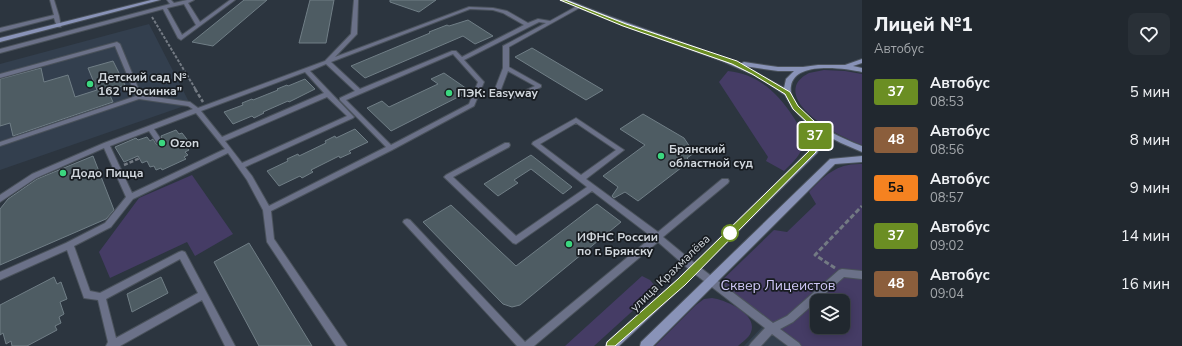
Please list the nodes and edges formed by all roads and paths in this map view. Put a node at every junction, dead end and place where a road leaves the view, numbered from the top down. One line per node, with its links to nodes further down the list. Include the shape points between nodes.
1 (52, 0): 13 (lane)
2 (157, 0): 17 (main road)
3 (169, 0): 9 (lane)
4 (192, 0): 8 (lane)
5 (233, 0): 15 (lane)
6 (356, 0): 23 (lane, via 354,34)
7 (563, 0): 11 (main road)
8 (185, 2): 9 (lane); 15 (lane)
9 (173, 5): 10 (lane)
10 (164, 7): 12 (lane); 15 (lane, via 181,38)
11 (579, 7): 14 (lane); 24 (main road)
12 (148, 12): 20 (lane); 35 (path)
13 (57, 16): 17 (lane); 18 (lane)
14 (550, 22): 16 (lane, via 538,20); 26 (lane, via 506,46)
15 (199, 25)
16 (527, 25): 21 (lane); 23 (lane, via 505,12 469,8)
17 (59, 26): 19 (main road)
18 (0, 30)
19 (0, 40)
20 (0, 51)
21 (461, 60): 31 (lane, via 454,52); 44 (lane, via 481,82 472,105)
22 (862, 61): 25 (main road)
23 (327, 62): 28 (lane); 31 (lane)
24 (735, 63): 27 (main road, via 778,69); 32 (main road)
25 (844, 67): 27 (main road, via 821,66); 29 (main road)
26 (506, 68): 26 (lane, via 496,94 519,96 539,86)
27 (802, 69): 32 (main road, via 787,83)
28 (306, 70): 33 (lane); 35 (lane)
29 (862, 70)
30 (0, 76): 34 (lane, via 117,44)
31 (359, 92): 44 (lane, via 342,99)
32 (787, 93): 37 (main road, via 795,107)
33 (328, 94): 39 (lane); 49 (lane, via 351,117)
34 (139, 97): 36 (lane, via 190,104); 41 (lane)
35 (206, 107): 36 (lane)
36 (197, 110): 38 (lane); 39 (lane)
37 (811, 122): 45 (main road, via 840,140); 61 (main road, улица Крахмалёва, via 815,134 814,150)
38 (150, 128): 40 (lane); 42 (lane)
39 (221, 140): 46 (lane)
40 (159, 141)
41 (0, 144)
42 (106, 145): 50 (lane); 55 (lane, via 34,176)
43 (507, 145): 53 (lane, via 448,177 516,241)
44 (390, 148): 57 (lane)
45 (862, 149)
46 (229, 150): 49 (lane); 54 (lane)
47 (140, 158): 50 (path)
48 (862, 159): 65 (main road, via 833,161)
49 (241, 166): 57 (lane)
50 (117, 168): 54 (lane)
51 (582, 179): 51 (lane, via 535,144 576,120 621,150); 53 (lane)
52 (725, 181): 59 (lane)
53 (592, 187): 59 (lane)
54 (130, 197): 60 (lane, via 108,226)
55 (0, 199)
56 (862, 206): 62 (path, via 815,255)
57 (267, 210): 71 (lane, via 270,240)
58 (407, 222): 72 (lane)
59 (658, 237): 61 (lane); 73 (lane)
60 (69, 245): 64 (lane); 67 (lane, via 87,295)
61 (694, 268): 65 (lane); 74 (main road, улица Крахмалёва)
62 (842, 273): 63 (lane); 68 (lane, via 790,319)
63 (862, 275)
64 (0, 276)
65 (711, 281): 68 (lane); 75 (main road)
66 (203, 295): 67 (lane, via 182,254); 69 (lane); 70 (lane)
67 (101, 297): 69 (lane)
68 (772, 328): 76 (lane); 77 (lane)
69 (113, 345)
70 (230, 346)
71 (342, 346)
72 (523, 346)
73 (527, 346)
74 (611, 346)
75 (645, 346)
76 (754, 346)
77 (796, 346)

